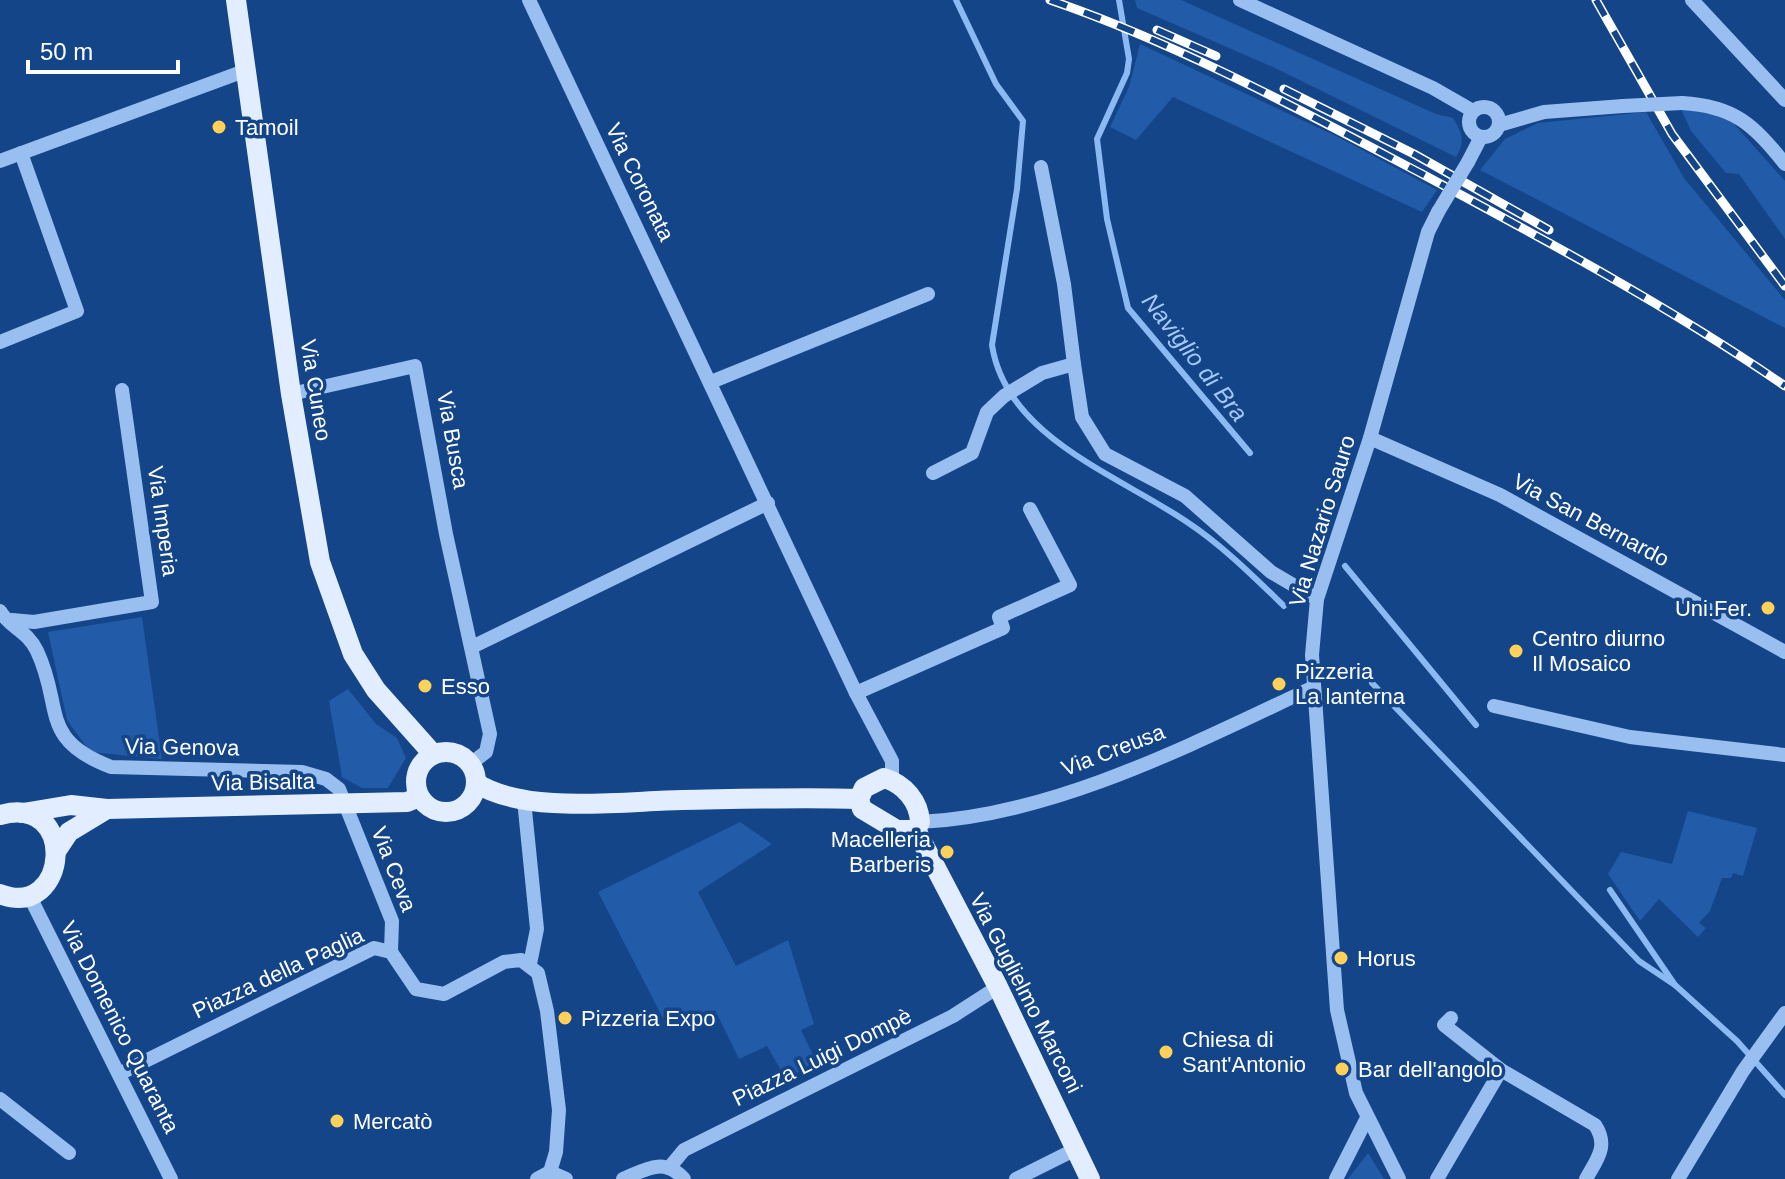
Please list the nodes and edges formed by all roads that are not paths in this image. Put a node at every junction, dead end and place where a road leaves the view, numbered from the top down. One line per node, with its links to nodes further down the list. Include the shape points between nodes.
1 (236, 0): 5 (main road, Via Cuneo)
2 (529, 0): 17 (street, Via Coronata)
3 (1240, 0): 7 (street)
4 (1692, 0): 6 (street)
5 (247, 70): 10 (street); 19 (main road, Via Cuneo)
6 (1785, 100)
7 (1473, 111): 8 (street, via 1491,108); 9 (street, via 1469,125)
8 (1499, 125): 9 (street, via 1493,134); 12 (street, bridge, via 1544,112 1682,103 1715,106 1739,115)
9 (1481, 137): 20 (street, Via Nazario Sauro, bridge, via 1428,232)
10 (21, 153): 11 (street); 15 (street, via 77,311)
11 (0, 161)
12 (1785, 164)
13 (1041, 167): 16 (street)
14 (928, 294): 17 (street)
15 (0, 342)
16 (1074, 364): 21 (street, via 1018,385 987,412 972,453); 24 (street, via 1082,417 1105,454 1185,496 1271,572)
17 (711, 382): 22 (street, Via Coronata)
18 (122, 390): 25 (street, Via Imperia, via 152,602 34,622)
19 (291, 394): 26 (street, Via Busca, via 415,366); 31 (main road, Via Cuneo, via 320,562 353,654 376,690)
20 (1370, 438): 24 (street, Via Nazario Sauro); 27 (street, Via San Bernardo, via 1500,495)
21 (933, 473)
22 (768, 503): 26 (street); 29 (street, Via Coronata)
23 (1030, 509): 29 (street, via 1070,585 999,617 1003,628)
24 (1317, 599): 28 (street, Via Nazario Sauro)
25 (2, 616): 38 (street, Via Genova, via 24,630 38,652 61,733 90,759 111,767 302,772 326,779)
26 (472, 647): 33 (street, Via Busca, via 490,734)
27 (1785, 652)
28 (1314, 687): 42 (street, Via Creusa, via 1233,726 1042,801 1000,814); 54 (street, Via Nazario Sauro, via 1337,1010)
29 (856, 693): 34 (street, Via Coronata, via 892,761)
30 (1494, 706): 32 (street, via 1630,737)
31 (433, 754): 33 (main road, via 453,753); 35 (main road, via 419,768)
32 (1785, 755)
33 (473, 774): 35 (main road, via 469,802 452,812 433,810); 37 (main road, via 486,790)
34 (892, 780): 36 (main road, via 868,784); 42 (main road, via 920,813)
35 (419, 797): 38 (main road, Via Bisalta)
36 (859, 799): 37 (main road); 42 (main road, via 862,809 897,830)
37 (524, 800): 47 (street, via 537,929)
38 (346, 804): 39 (main road, Via Bisalta); 46 (street, Via Ceva, via 392,921)
39 (107, 809): 40 (main road, Via Bisalta, via 71,805); 43 (main road, Via Bisalta, via 69,832)
40 (23, 813): 41 (main road, Via Bisalta); 43 (main road, via 46,825)
41 (0, 815)
42 (918, 826): 48 (main road, Via Guglielmo Marconi)
43 (57, 850): 45 (main road, Via Bisalta, via 54,872)
44 (0, 894): 45 (main road)
45 (29, 895): 52 (street, Via Domenico Quaranta)
46 (391, 952): 47 (street, Piazza della Paglia, via 416,989 435,994 504,962); 52 (street, Piazza della Paglia, via 374,948)
47 (530, 964): 58 (street, via 542,983 559,1110 556,1152)
48 (998, 987): 55 (main road, Via Guglielmo Marconi); 57 (street, Piazza Luigi Dompè, via 953,1016 684,1150)
49 (1785, 1013): 69 (street)
50 (1451, 1018): 51 (street, via 1444,1025)
51 (1501, 1070): 67 (street); 68 (street, via 1595,1125 1603,1149)
52 (119, 1074): 59 (street, Via Domenico Quaranta)
53 (0, 1099): 56 (street)
54 (1367, 1118): 65 (street); 66 (street, Via Nazario Sauro)
55 (1076, 1149): 63 (street); 64 (main road, Via Guglielmo Marconi)
56 (69, 1153)
57 (669, 1168): 61 (street, Piazza Luigi Dompè, via 654,1165); 62 (street)
58 (543, 1176): 60 (street)
59 (171, 1179)
60 (566, 1179)
61 (623, 1179)
62 (684, 1179)
63 (1016, 1179)
64 (1090, 1179)
65 (1336, 1179)
66 (1399, 1179)
67 (1437, 1179)
68 (1586, 1179)
69 (1678, 1179)

